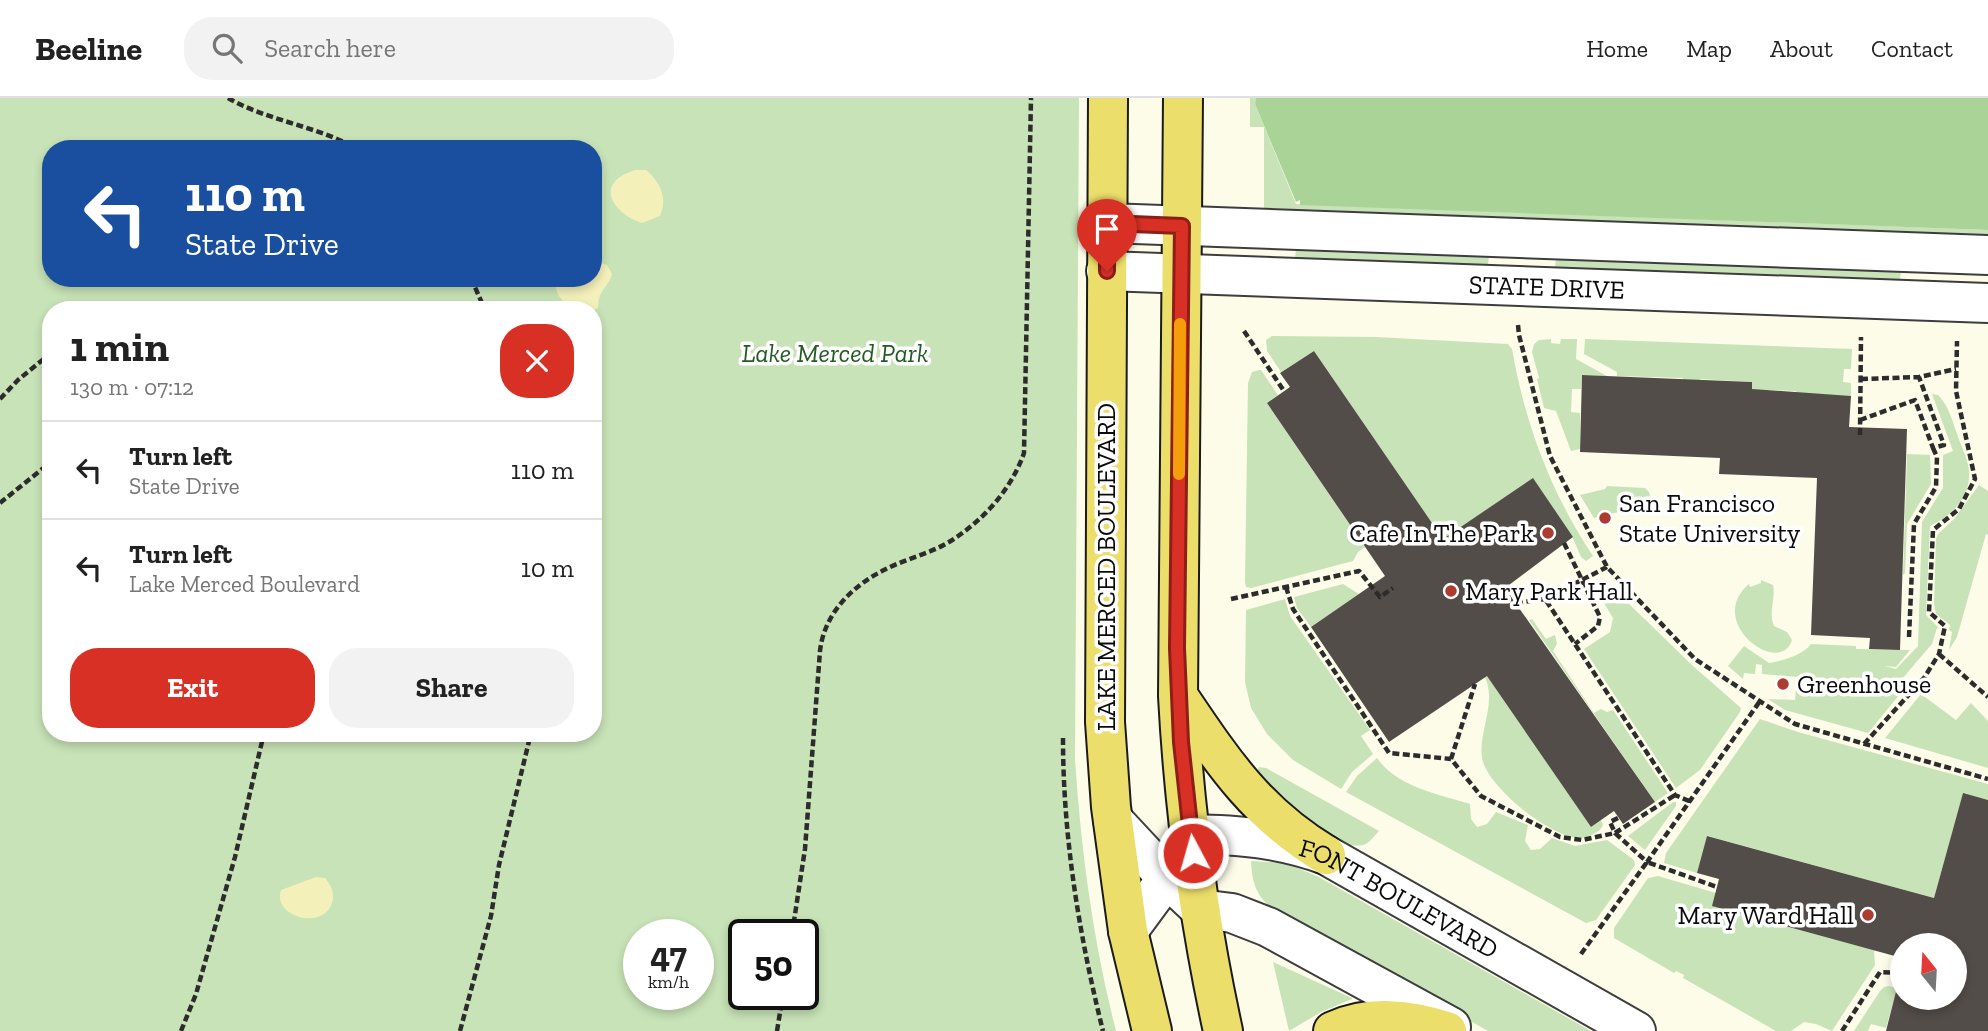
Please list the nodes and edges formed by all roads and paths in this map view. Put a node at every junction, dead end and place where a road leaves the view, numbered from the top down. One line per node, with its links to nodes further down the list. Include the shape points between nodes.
1 (228, 98): 5 (path)
2 (1031, 98): 57 (path, via 1024,453 1006,490 971,527 856,588 825,627)
3 (1108, 98): 6 (main road, LAKE MERCED BOULEVARD)
4 (1183, 98): 7 (main road)
5 (338, 140)
6 (1107, 223): 7 (street, STATE DRIVE); 9 (main road, LAKE MERCED BOULEVARD)
7 (1182, 226): 8 (street, STATE DRIVE); 10 (main road)
8 (1988, 255)
9 (1107, 271): 10 (street, STATE DRIVE); 49 (main road, LAKE MERCED BOULEVARD, via 1103,679)
10 (1181, 274): 11 (street, STATE DRIVE); 38 (main road)
11 (1516, 286): 12 (street, STATE DRIVE); 27 (path, via 1519,335 1550,456)
12 (1859, 298): 13 (street, STATE DRIVE); 18 (path)
13 (1973, 302): 16 (path)
14 (1244, 331): 19 (path)
15 (42, 360): 20 (path)
16 (1956, 369): 17 (path); 36 (path, via 1956,391 1975,480 1959,509 1933,530 1929,612 1945,626)
17 (1919, 377): 18 (path); 23 (path, via 1944,445)
18 (1861, 379): 21 (path)
19 (1284, 391)
20 (0, 399)
21 (1860, 420): 22 (path); 23 (path, via 1915,400)
22 (1860, 435)
23 (1933, 448): 34 (path, via 1936,487 1914,523)
24 (42, 469): 25 (path)
25 (0, 503)
26 (1564, 543): 28 (path)
27 (1607, 567): 28 (path); 40 (path, via 1695,659)
28 (1581, 580): 32 (path); 35 (path, via 1600,617 1598,626)
29 (1286, 587): 30 (path, via 1359,571 1380,597); 31 (path); 44 (path, via 1293,610 1389,754)
30 (1393, 588)
31 (1231, 599)
32 (1545, 599): 33 (path); 35 (path)
33 (1516, 603)
34 (1909, 637)
35 (1575, 644): 46 (path)
36 (1939, 654): 39 (path); 43 (path, via 1924,678)
37 (1475, 684): 44 (path)
38 (1178, 696): 51 (main road); 52 (main road, via 1252,796 1284,828)
39 (1988, 697)
40 (1760, 701): 43 (path, via 1795,724); 47 (path)
41 (262, 742): 62 (path, via 235,857)
42 (529, 742): 63 (path, via 501,853 491,916)
43 (1864, 744): 45 (path)
44 (1451, 759): 50 (path, via 1481,796 1560,837 1582,840)
45 (1988, 779)
46 (1675, 795): 47 (path); 50 (path)
47 (1689, 801): 53 (path)
48 (1618, 818): 50 (path, via 1610,822)
49 (1113, 820): 54 (street); 58 (main road, LAKE MERCED BOULEVARD)
50 (1615, 833): 53 (path)
51 (1191, 834): 52 (street, FONT BOULEVARD, via 1283,841); 54 (street); 56 (main road)
52 (1326, 855): 60 (street, FONT BOULEVARD)
53 (1647, 862): 55 (path); 60 (path)
54 (1167, 878): 56 (street); 58 (street)
55 (1717, 887)
56 (1200, 909): 66 (main road); 69 (street, via 1232,913 1268,926)
57 (794, 919)
58 (1128, 931): 65 (main road, LAKE MERCED BOULEVARD)
59 (1890, 972): 71 (path, via 1880,972)
60 (1558, 986): 70 (street, FONT BOULEVARD)
61 (780, 1010): 64 (path)
62 (181, 1031)
63 (460, 1031)
64 (776, 1031)
65 (1152, 1031)
66 (1223, 1031)
67 (1333, 1031): 68 (main road, via 1381,1020 1404,1020)
68 (1447, 1031)
69 (1457, 1031)
70 (1636, 1031)
71 (1842, 1031)

